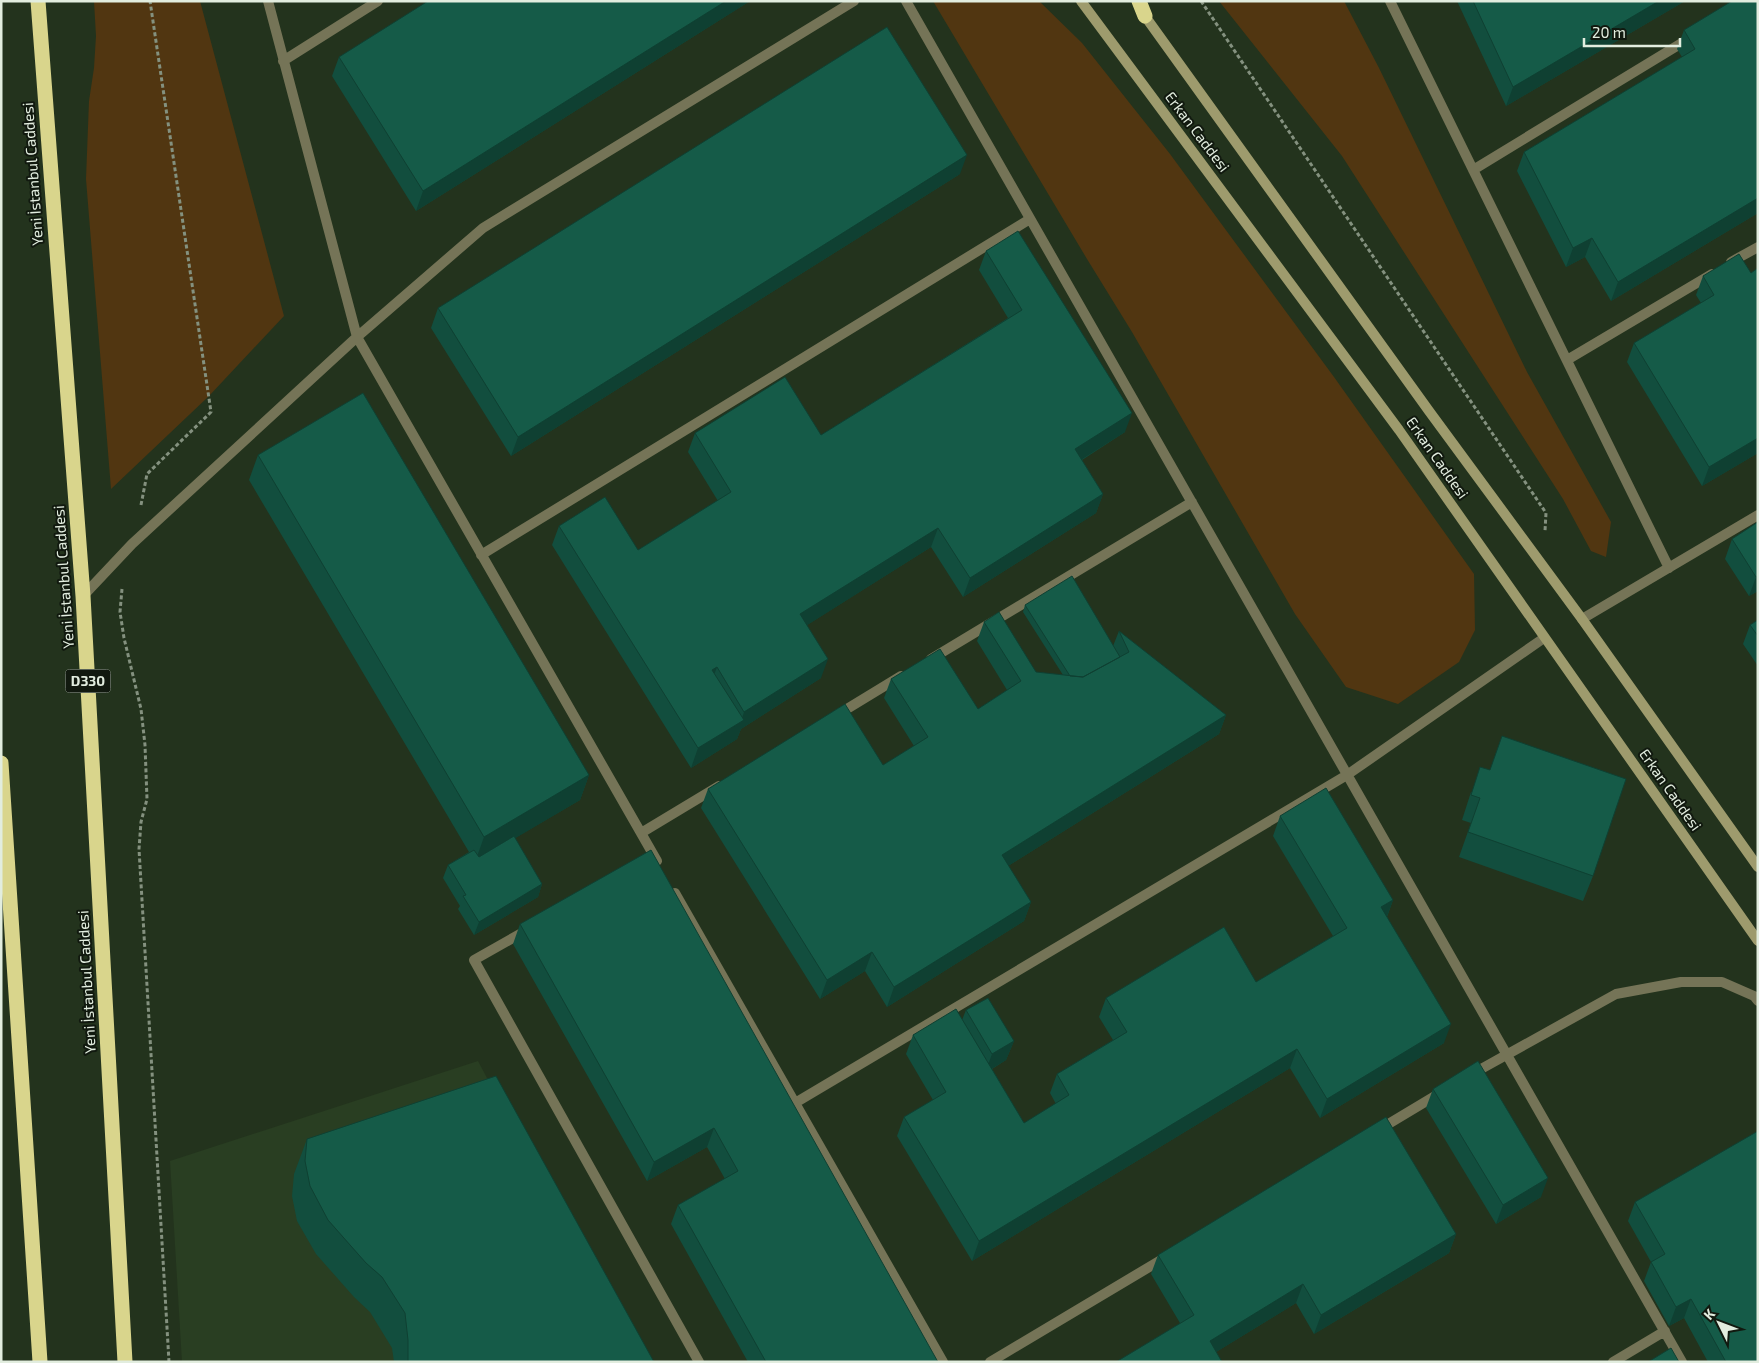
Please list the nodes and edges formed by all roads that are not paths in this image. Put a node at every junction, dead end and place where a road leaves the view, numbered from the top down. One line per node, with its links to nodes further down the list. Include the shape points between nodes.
1 (38, 1): 22 (highway, Yeni İstanbul Caddesi / D330)
2 (268, 1): 12 (street)
3 (378, 1): 12 (street)
4 (854, 1): 16 (street, via 483,228)
5 (906, 1): 14 (street)
6 (1081, 1): 24 (main road, Erkan Caddesi, via 1399,430)
7 (1134, 1): 10 (main road, Erkan Caddesi)
8 (1139, 1): 10 (highway)
9 (1390, 1): 13 (street)
10 (1145, 16): 23 (main road, Erkan Caddesi)
11 (1700, 32): 13 (street)
12 (283, 60): 16 (street)
13 (1473, 170): 17 (street)
14 (1030, 219): 18 (street); 20 (street)
15 (1758, 246): 17 (street)
16 (357, 337): 20 (street); 22 (street, via 132,544)
17 (1566, 360): 21 (street)
18 (1192, 502): 25 (street); 27 (street)
19 (1758, 515): 21 (street)
20 (481, 555): 29 (street)
21 (1669, 568): 23 (street)
22 (83, 596): 44 (highway, Yeni İstanbul Caddesi / D330)
23 (1582, 619): 31 (main road, Erkan Caddesi)
24 (1544, 638): 27 (street); 34 (main road, Erkan Caddesi)
25 (827, 721)
26 (1, 763): 43 (highway)
27 (1347, 775): 36 (street); 39 (street)
28 (725, 782): 29 (street)
29 (641, 833): 30 (street)
30 (654, 863)
31 (1758, 867)
32 (670, 884): 39 (street)
33 (534, 926): 45 (street, via 474,960)
34 (1758, 941)
35 (1758, 1001): 36 (street, via 1754,996 1722,982 1681,982 1616,994)
36 (1506, 1054): 37 (street); 42 (street)
37 (1464, 1079)
38 (1447, 1089): 40 (street)
39 (795, 1103): 46 (street)
40 (1371, 1135)
41 (1176, 1251): 47 (street)
42 (1665, 1331): 48 (street); 49 (street)
43 (40, 1362)
44 (125, 1362)
45 (699, 1362)
46 (943, 1362)
47 (990, 1362)
48 (1613, 1362)
49 (1682, 1362)

